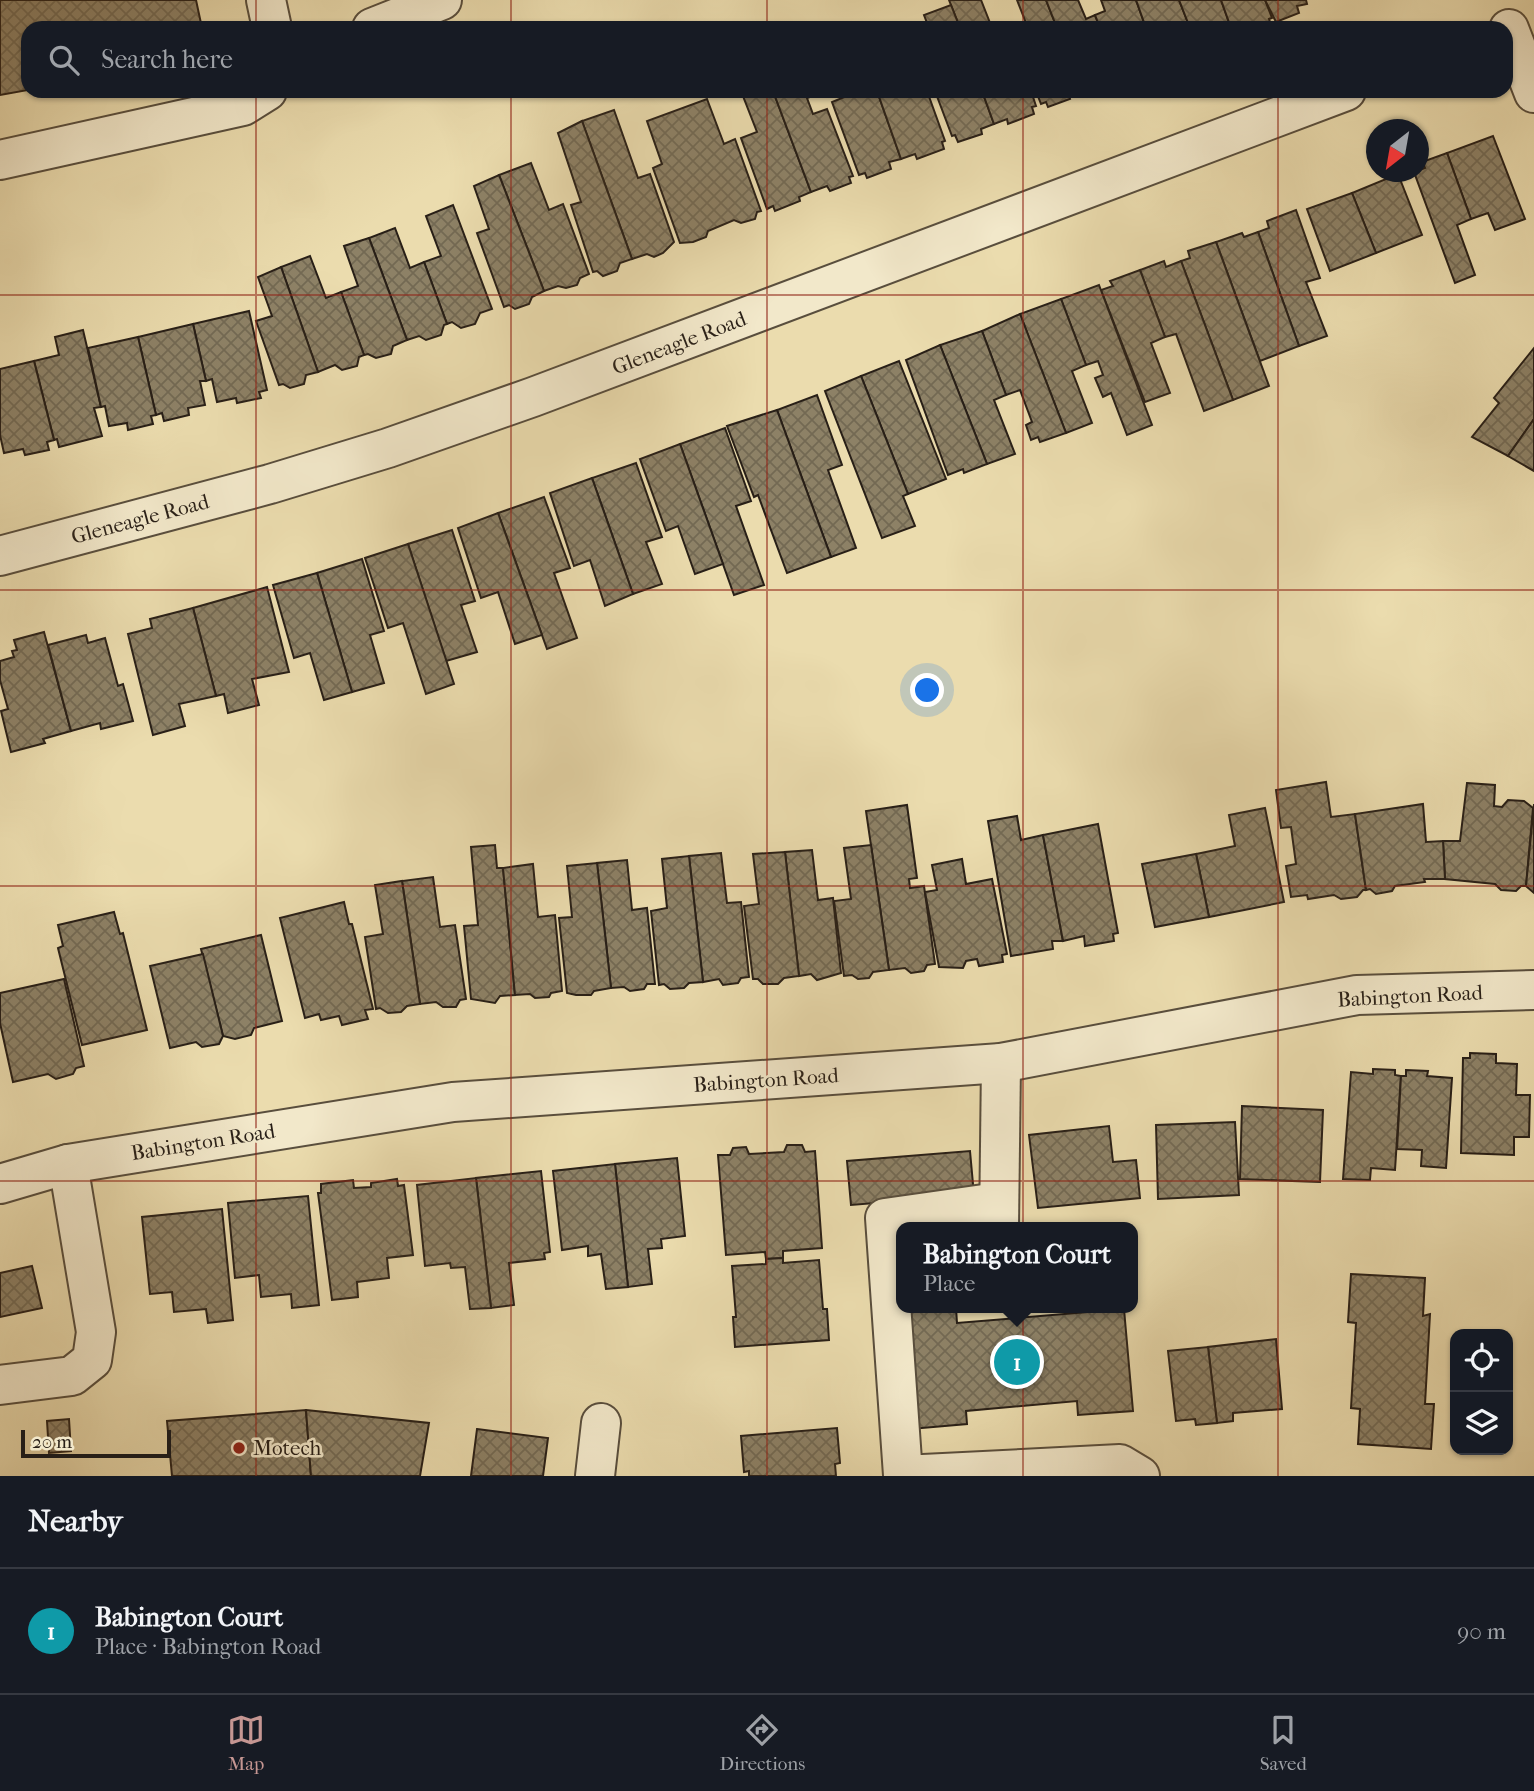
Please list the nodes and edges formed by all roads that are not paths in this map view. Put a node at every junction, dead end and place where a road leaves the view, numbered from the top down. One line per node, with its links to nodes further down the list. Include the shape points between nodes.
1 (266, 0): 3 (street)
2 (442, 0): 4 (street)
3 (270, 21)
4 (390, 21)
5 (1516, 26): 6 (street)
6 (1534, 93)
7 (256, 98): 9 (street, via 243,106)
8 (1327, 98): 10 (street, Gleneagle Road, via 388,448)
9 (0, 160)
10 (0, 556)
11 (1534, 990): 12 (street, Babington Road, via 1357,995)
12 (1001, 1063): 13 (street, Babington Road, via 453,1102); 15 (street)
13 (68, 1164): 14 (street, Babington Road); 16 (street, via 96,1332 92,1360 72,1376)
14 (0, 1184)
15 (999, 1215): 18 (street, via 885,1218)
16 (0, 1385)
17 (601, 1423): 19 (street)
18 (903, 1475): 20 (street, via 1119,1464)
19 (595, 1476)
20 (1140, 1476)

